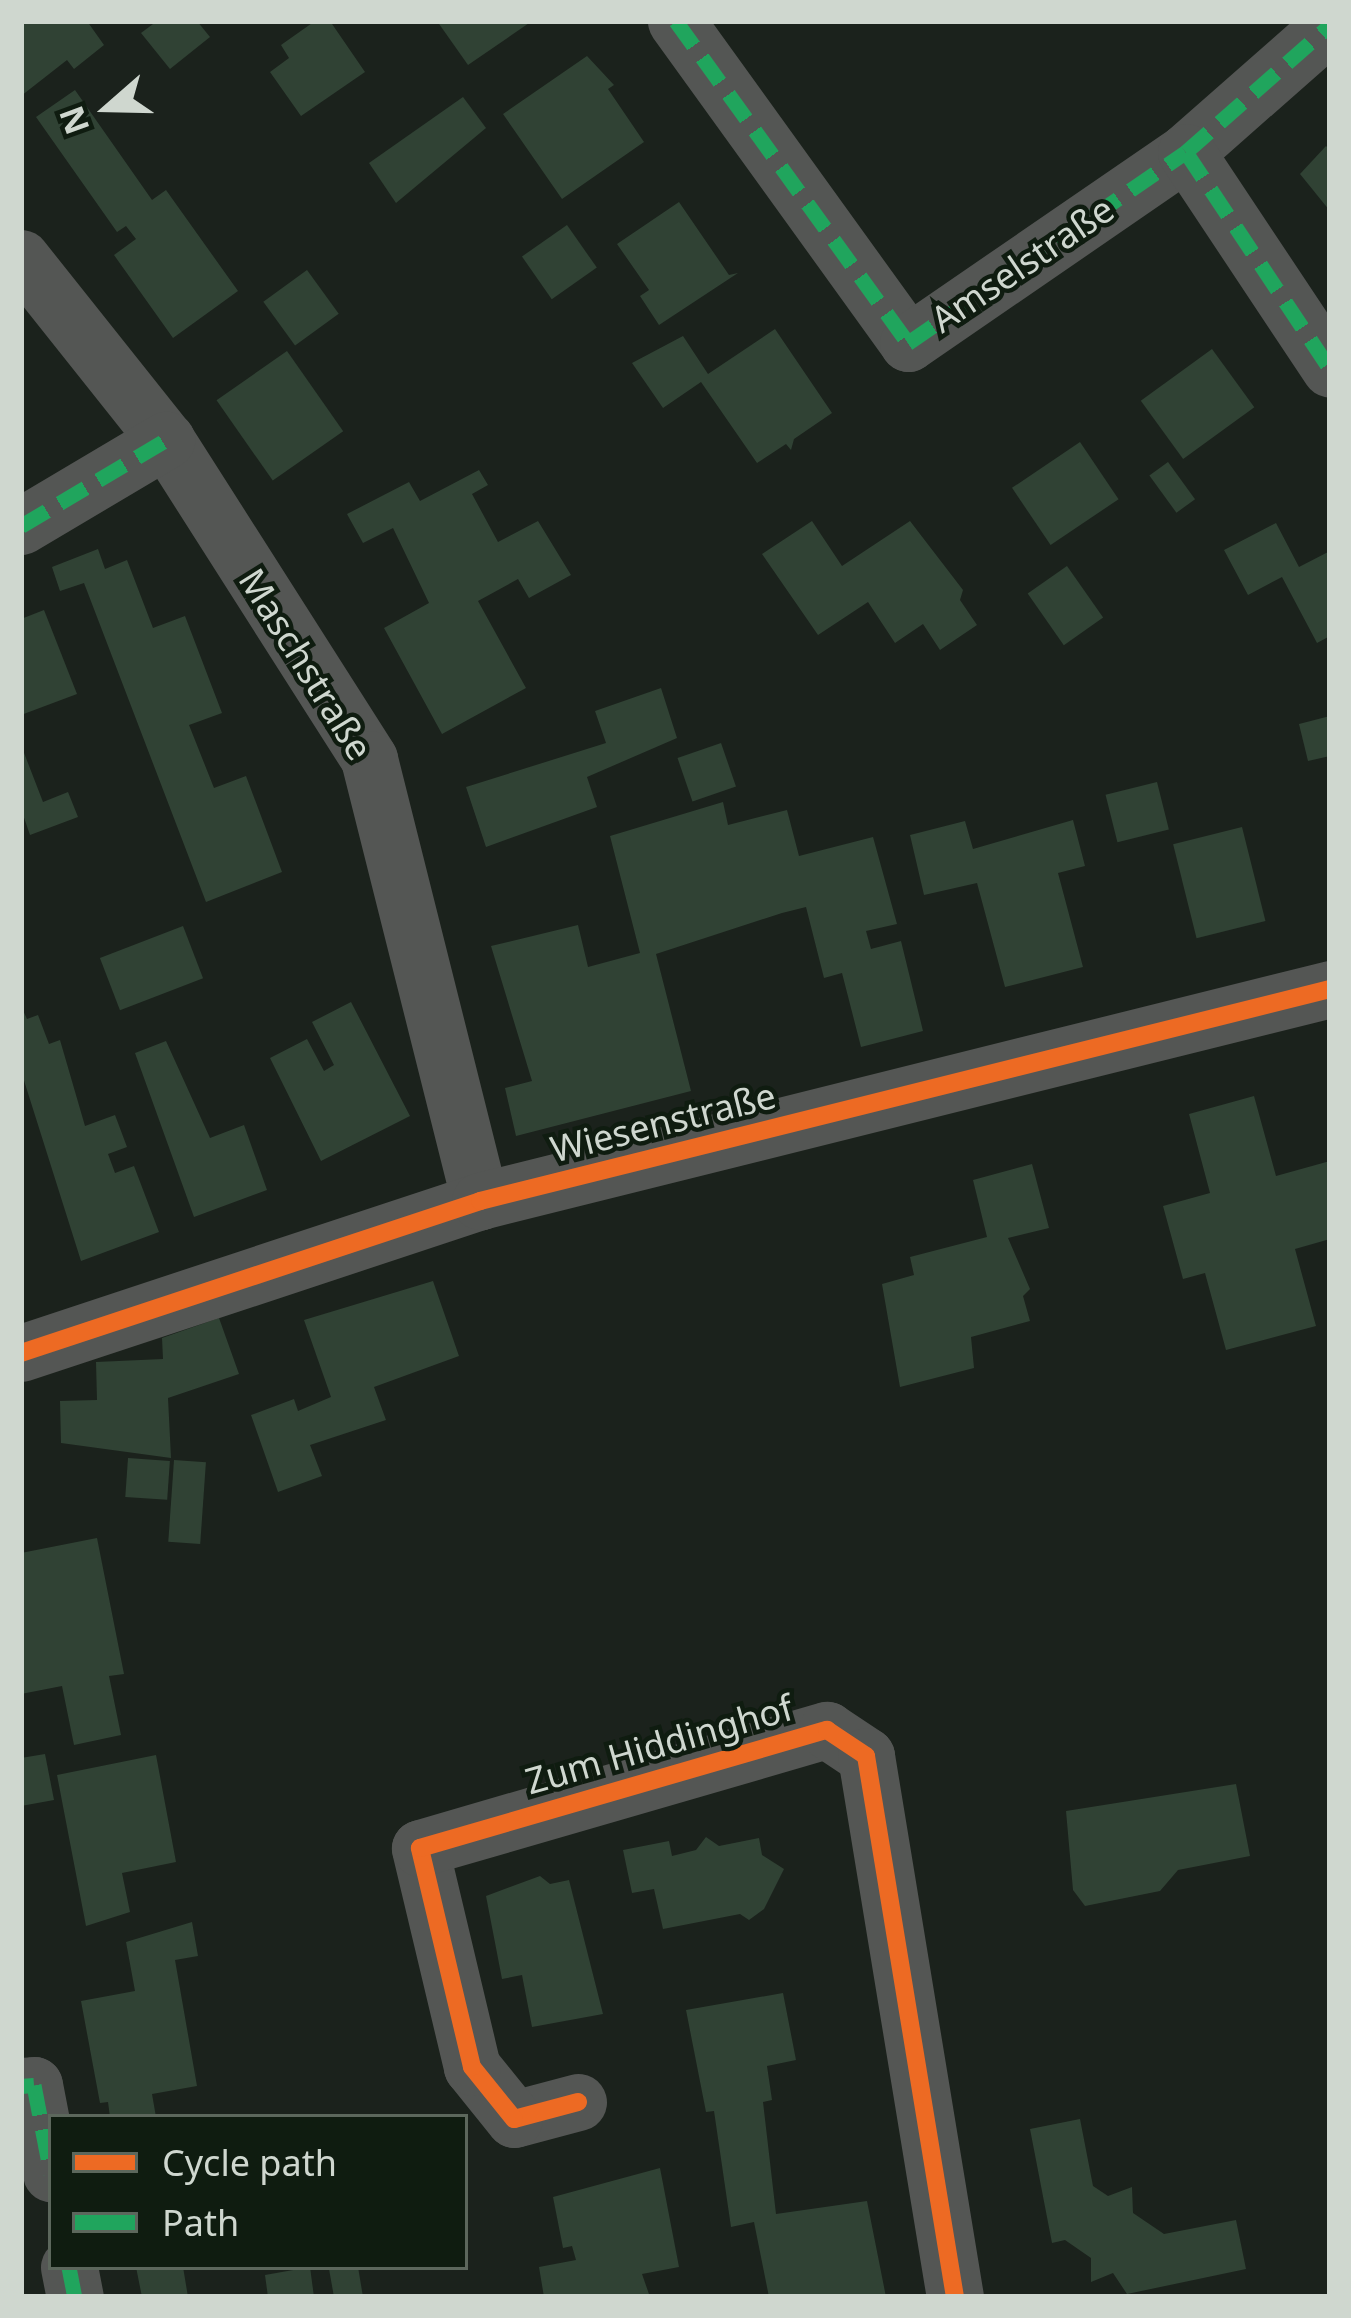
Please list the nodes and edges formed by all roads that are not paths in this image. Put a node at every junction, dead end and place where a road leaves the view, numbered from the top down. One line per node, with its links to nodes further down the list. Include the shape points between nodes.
1 (676, 21): 3 (street, Amselstraße, via 908,343)
2 (1330, 25): 3 (street, Amselstraße)
3 (1186, 152): 5 (street)
4 (21, 258): 6 (street, Maschstraße)
5 (1330, 369)
6 (166, 440): 7 (street); 9 (street, Maschstraße, via 369,759)
7 (21, 526)
8 (1330, 989): 9 (street, Wiesenstraße)
9 (480, 1201): 10 (street, Wiesenstraße)
10 (21, 1353)
11 (21, 2086): 13 (street, via 34,2085)
12 (578, 2102): 14 (street, Zum Hiddinghof, via 514,2120 472,2067 420,1848 826,1730 866,1756)
13 (48, 2157)
14 (955, 2297)

